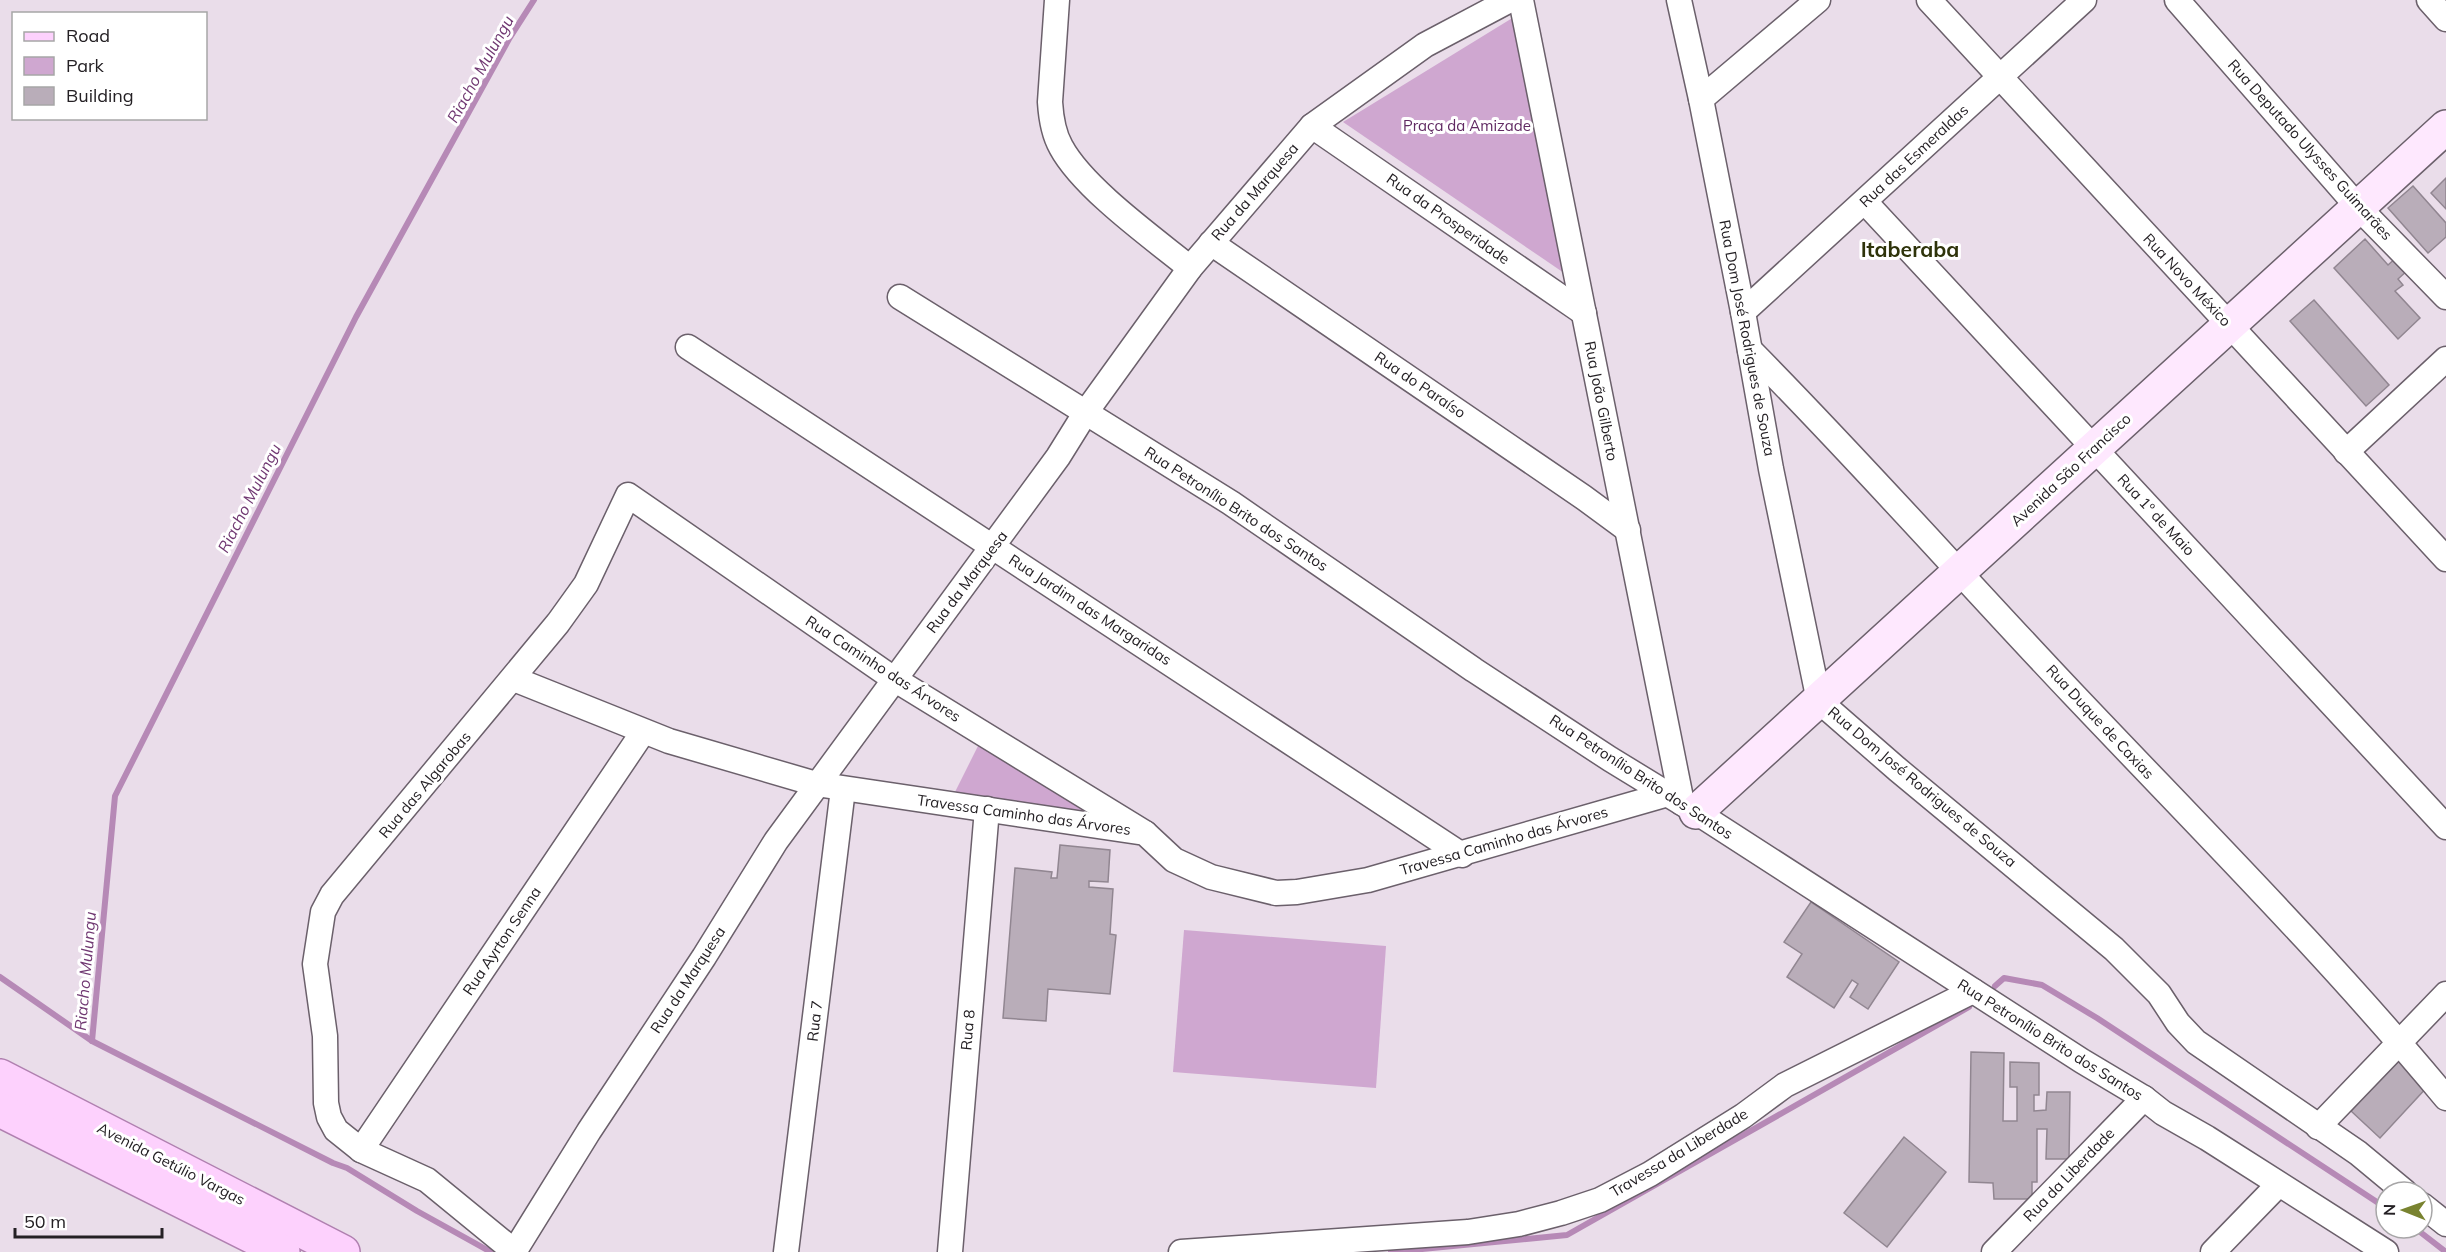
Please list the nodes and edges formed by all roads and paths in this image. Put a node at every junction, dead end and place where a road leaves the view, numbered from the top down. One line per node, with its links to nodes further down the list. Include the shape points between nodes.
1 (1057, 0): 18 (street, via 1050,102 1061,147 1096,189)
2 (1510, 0): 13 (street, Rua da Marquesa, via 1425,45)
3 (1521, 0): 22 (street, Rua João Gilberto)
4 (1679, 0): 12 (street, Rua Dom José Rodrigues de Souza)
5 (1818, 0): 12 (street)
6 (1929, 0): 11 (street, Rua Novo México)
7 (2084, 0): 11 (street, Rua das Esmeraldas)
8 (2177, 0): 16 (street, Rua Deputado Ulysses Guimarães)
9 (2429, 0): 10 (street)
10 (2446, 19)
11 (2000, 77): 15 (street, Rua das Esmeraldas); 23 (street, Rua Novo México)
12 (1701, 99): 21 (street, Rua Dom José Rodrigues de Souza)
13 (1312, 126): 17 (street, Rua da Marquesa); 22 (street, Rua da Prosperidade)
14 (2446, 127): 16 (street, Avenida São Francisco)
15 (1865, 202): 21 (street, Rua das Esmeraldas); 28 (street, Rua 1º de Maio)
16 (2358, 207): 20 (street, Rua Deputado Ulysses Guimarães); 23 (street, Avenida São Francisco)
17 (1211, 243): 18 (street, Rua da Marquesa); 31 (street, Rua do Paraíso)
18 (1190, 268): 27 (street, Rua da Marquesa)
19 (900, 297): 27 (street, Rua Petronílio Brito dos Santos)
20 (2446, 297)
21 (1743, 312): 25 (street, Rua Dom José Rodrigues de Souza)
22 (1584, 313): 31 (street, Rua João Gilberto)
23 (2230, 326): 28 (street, Avenida São Francisco); 29 (street, Rua Novo México)
24 (688, 347): 32 (street, Rua Jardim das Margaridas)
25 (1750, 350): 34 (street, Rua Duque de Caxias); 37 (street, Rua Dom José Rodrigues de Souza)
26 (2446, 359): 29 (street)
27 (1086, 412): 32 (street, Rua da Marquesa); 41 (street, Rua Petronílio Brito dos Santos, via 1231,503 1474,670)
28 (2093, 448): 34 (street, Avenida São Francisco); 43 (street, Rua 1º de Maio)
29 (2346, 452): 33 (street, Rua Novo México)
30 (628, 495): 35 (street, Rua das Algarobas, via 586,584); 36 (street, Rua Caminho das Árvores)
31 (1628, 530): 41 (street, Rua João Gilberto)
32 (993, 547): 36 (street, Rua da Marquesa); 45 (street, Rua Jardim das Margaridas)
33 (2446, 560)
34 (1959, 574): 37 (street, Avenida São Francisco); 48 (street, Rua Duque de Caxias)
35 (514, 679): 38 (street, Travessa Caminho das Árvores); 54 (street, Rua das Algarobas, via 332,895 322,912 315,964 325,1036 326,1103 336,1130)
36 (894, 679): 39 (street, Rua da Marquesa); 44 (street, Rua Caminho das Árvores)
37 (1819, 701): 41 (street, Avenida São Francisco); 53 (street, Rua Dom José Rodrigues de Souza, via 2114,949 2159,994 2196,1042)
38 (643, 732): 39 (street, Travessa Caminho das Árvores); 54 (street, Rua Ayrton Senna)
39 (816, 784): 40 (street, Travessa Caminho das Árvores); 61 (street, Rua da Marquesa, via 589,1131)
40 (843, 789): 42 (street, Travessa Caminho das Árvores); 62 (street, Rua 7)
41 (1682, 803): 45 (street, Travessa Caminho das Árvores, via 1556,825); 46 (street, Rua Petronílio Brito dos Santos)
42 (987, 809): 44 (street, Travessa Caminho das Árvores); 63 (street, Rua 8)
43 (2446, 828)
44 (1145, 833): 45 (street, Travessa Caminho das Árvores, via 1174,860 1211,877 1276,893 1368,880)
45 (1462, 855)
46 (1973, 991): 50 (street, Rua Petronílio Brito dos Santos); 64 (street, Travessa da Liberdade, via 1785,1085 1650,1174 1600,1200 1561,1214 1468,1232)
47 (2446, 994): 48 (street)
48 (2399, 1042): 51 (street, Rua Duque de Caxias); 53 (street)
49 (0, 1076): 60 (main road, Avenida Getúlio Vargas)
50 (2144, 1098): 56 (street, Rua Petronílio Brito dos Santos); 65 (street, Rua da Liberdade)
51 (2446, 1098)
52 (0, 1110): 59 (main road, Avenida Getúlio Vargas)
53 (2318, 1126): 55 (street, Rua Dom José Rodrigues de Souza)
54 (361, 1150): 61 (street, via 427,1180)
55 (2391, 1180)
56 (2278, 1185): 66 (street); 67 (street, Rua Petronílio Brito dos Santos)
57 (2434, 1214): 58 (street)
58 (2446, 1224)
59 (283, 1252)
60 (343, 1252)
61 (515, 1252)
62 (786, 1252)
63 (950, 1252)
64 (1181, 1252)
65 (1994, 1252)
66 (2213, 1252)
67 (2386, 1252)

